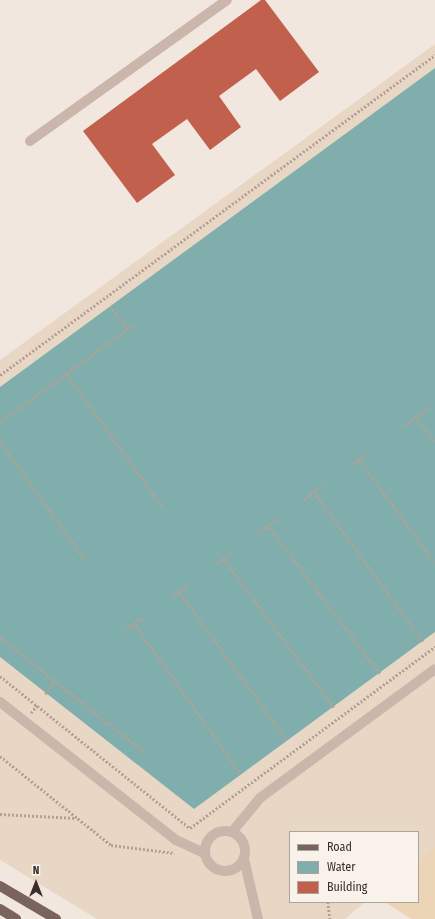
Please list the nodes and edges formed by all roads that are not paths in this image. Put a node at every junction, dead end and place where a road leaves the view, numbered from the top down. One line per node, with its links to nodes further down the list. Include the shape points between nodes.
1 (226, 0): 2 (lane)
2 (30, 141)
3 (435, 669): 5 (lane, via 260,798)
4 (0, 702): 6 (lane, via 176,840)
5 (232, 832): 6 (lane, via 213,835); 7 (lane, via 244,843)
6 (204, 853): 7 (lane, via 209,864 219,871 236,868)
7 (244, 859): 12 (lane)
8 (0, 886): 11 (main road)
9 (0, 909): 10 (main road)
10 (16, 919)
11 (56, 919)
12 (258, 919)

